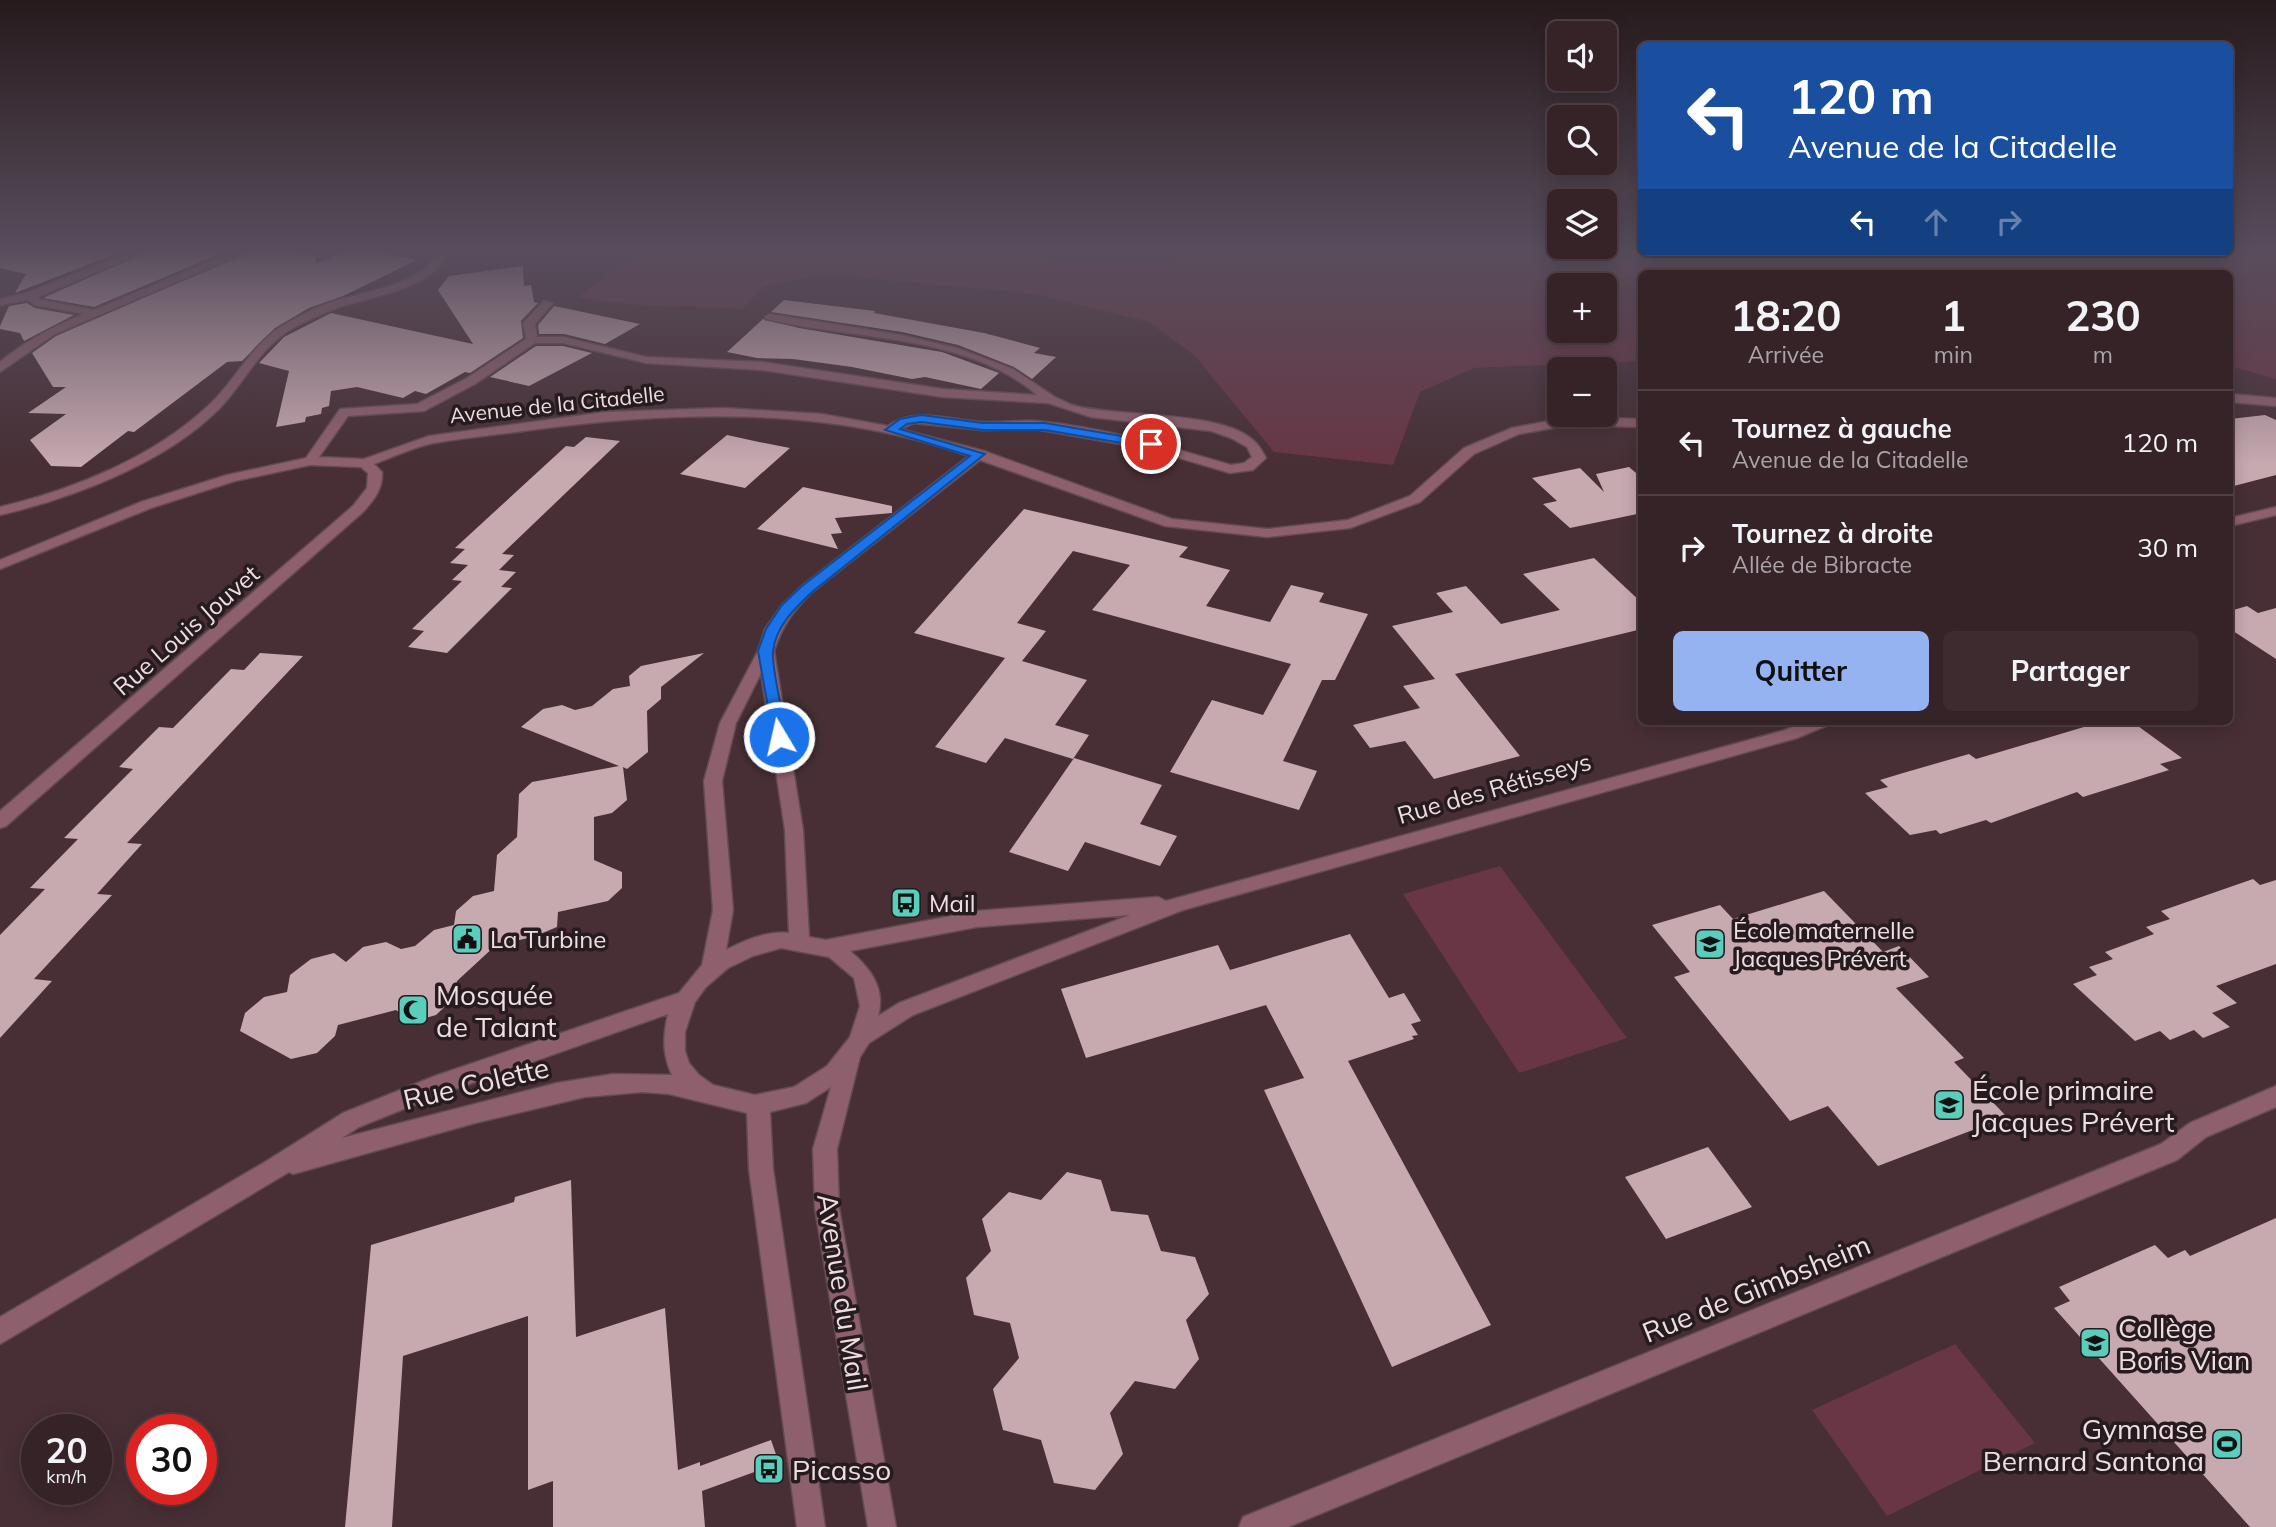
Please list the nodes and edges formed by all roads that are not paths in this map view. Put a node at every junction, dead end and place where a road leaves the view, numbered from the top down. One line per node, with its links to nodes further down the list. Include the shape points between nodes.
1 (76, 321): 6 (street, via 35,341)
2 (301, 321): 15 (street, via 279,332 252,356 215,406 168,441 70,491)
3 (531, 321): 5 (street)
4 (790, 321): 8 (street, via 953,350 1028,382)
5 (531, 341): 8 (street, via 564,340 646,360 762,366 943,393); 13 (street, via 471,382 420,408 344,412)
6 (0, 368)
7 (2233, 398): 9 (street)
8 (1051, 400): 11 (street, via 1096,414 1205,427 1248,442 1259,458 1248,467 1230,469 1151,444 1035,425 983,426 914,419)
9 (2276, 402)
10 (1638, 423): 12 (street, Avenue de la Citadelle, via 1570,421 1516,430 1469,451 1415,499 1350,524 1267,533 1170,523)
11 (891, 430): 12 (street, Avenue de la Citadelle); 14 (street, Avenue de la Citadelle, via 747,412 606,416 442,437)
12 (979, 454): 19 (street, via 807,589 780,619)
13 (310, 461): 14 (street, Avenue de la Citadelle); 18 (street, Avenue de la Citadelle, via 232,478 146,505)
14 (365, 463): 21 (street, Rue Louis Jouvet, via 375,472 377,482 358,509)
15 (0, 511)
16 (2276, 511): 17 (street)
17 (2233, 522)
18 (0, 565)
19 (766, 651): 23 (street, via 794,830); 25 (street, via 728,723 713,781 723,910)
20 (1812, 725): 22 (street, Rue des Rétisseys)
21 (0, 821)
22 (1179, 904): 24 (street, Rue des Rétisseys, via 977,919); 27 (street, Rue des Rétisseys, via 906,1009)
23 (799, 941): 24 (street); 25 (street, via 757,945)
24 (830, 947): 27 (street, via 853,961 867,982 872,1008)
25 (712, 968): 26 (street)
26 (684, 1000): 28 (street, via 674,1024 673,1048 681,1071); 31 (street, Rue Colette, via 351,1120)
27 (857, 1048): 30 (street, via 828,1079 795,1097); 34 (street, Avenue du Mail, via 825,1149 827,1208)
28 (697, 1089): 30 (street, via 725,1102); 31 (street, Rue Colette, via 658,1082 601,1086 376,1138)
29 (2276, 1096): 35 (street, Rue de Gimbsheim, via 2198,1130 2152,1159)
30 (758, 1105): 33 (street, via 761,1169)
31 (273, 1170): 32 (street, Rue Colette)
32 (0, 1331)
33 (811, 1527)
34 (882, 1527)
35 (1253, 1527)

